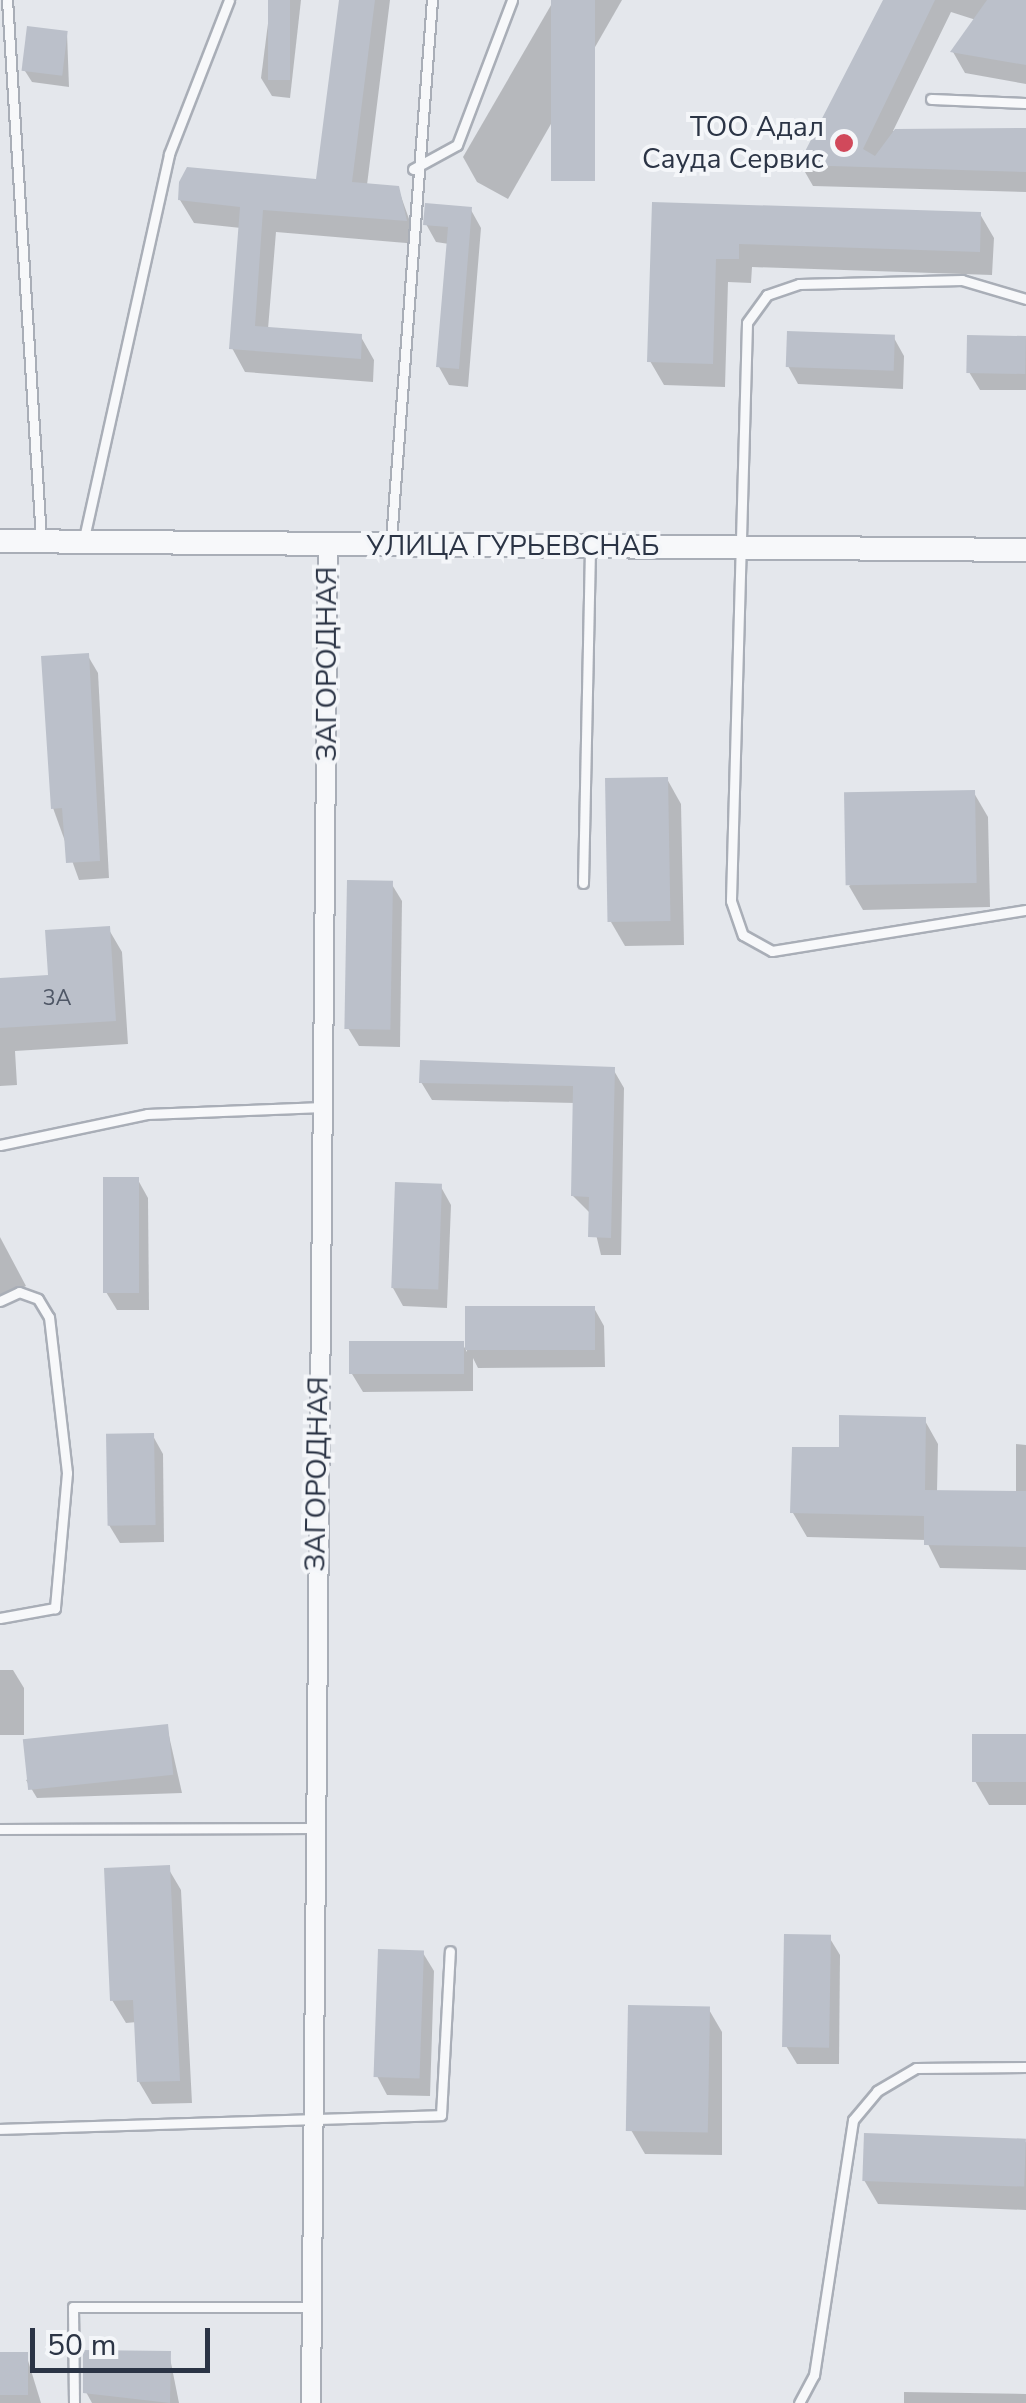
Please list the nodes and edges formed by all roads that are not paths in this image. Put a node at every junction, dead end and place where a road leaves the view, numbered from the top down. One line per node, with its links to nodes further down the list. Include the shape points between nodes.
1 (7, 0): 11 (lane)
2 (229, 0): 9 (lane, via 169,154)
3 (432, 0): 7 (lane)
4 (512, 0): 7 (lane, via 457,145)
5 (930, 99): 6 (lane)
6 (1026, 103)
7 (413, 169): 12 (lane)
8 (1026, 299): 15 (lane, via 962,280 799,284 767,295 747,323 739,367)
9 (83, 541): 11 (street, УЛИЦА ГУРЬЕВСНАБ); 13 (street, УЛИЦА ГУРЬЕВСНАБ)
10 (0, 542): 11 (street, УЛИЦА ГУРЬЕВСНАБ)
11 (41, 542)
12 (391, 544): 13 (street, УЛИЦА ГУРЬЕВСНАБ); 14 (street, УЛИЦА ГУРЬЕВСНАБ)
13 (328, 546): 19 (street, ЗАГОРОДНАЯ)
14 (590, 546): 15 (street, УЛИЦА ГУРЬЕВСНАБ); 17 (lane)
15 (742, 548): 16 (street, УЛИЦА ГУРЬЕВСНАБ); 18 (lane, via 730,902 744,935 772,951)
16 (1026, 550)
17 (583, 883)
18 (1026, 910)
19 (323, 1107): 20 (lane, via 146,1114); 23 (street, ЗАГОРОДНАЯ)
20 (0, 1145)
21 (0, 1301): 22 (lane, via 18,1292 38,1299 49,1317 67,1473 55,1608)
22 (0, 1618)
23 (311, 1828): 24 (lane); 27 (street, ЗАГОРОДНАЯ)
24 (0, 1829)
25 (450, 1952): 27 (lane, via 441,2116)
26 (1026, 2067): 32 (lane, via 916,2068 877,2091 852,2120 814,2375)
27 (307, 2114): 28 (lane); 29 (street, ЗАГОРОДНАЯ)
28 (0, 2129)
29 (311, 2307): 30 (lane, via 73,2308); 31 (street, ЗАГОРОДНАЯ)
30 (74, 2403)
31 (311, 2403)
32 (799, 2403)

